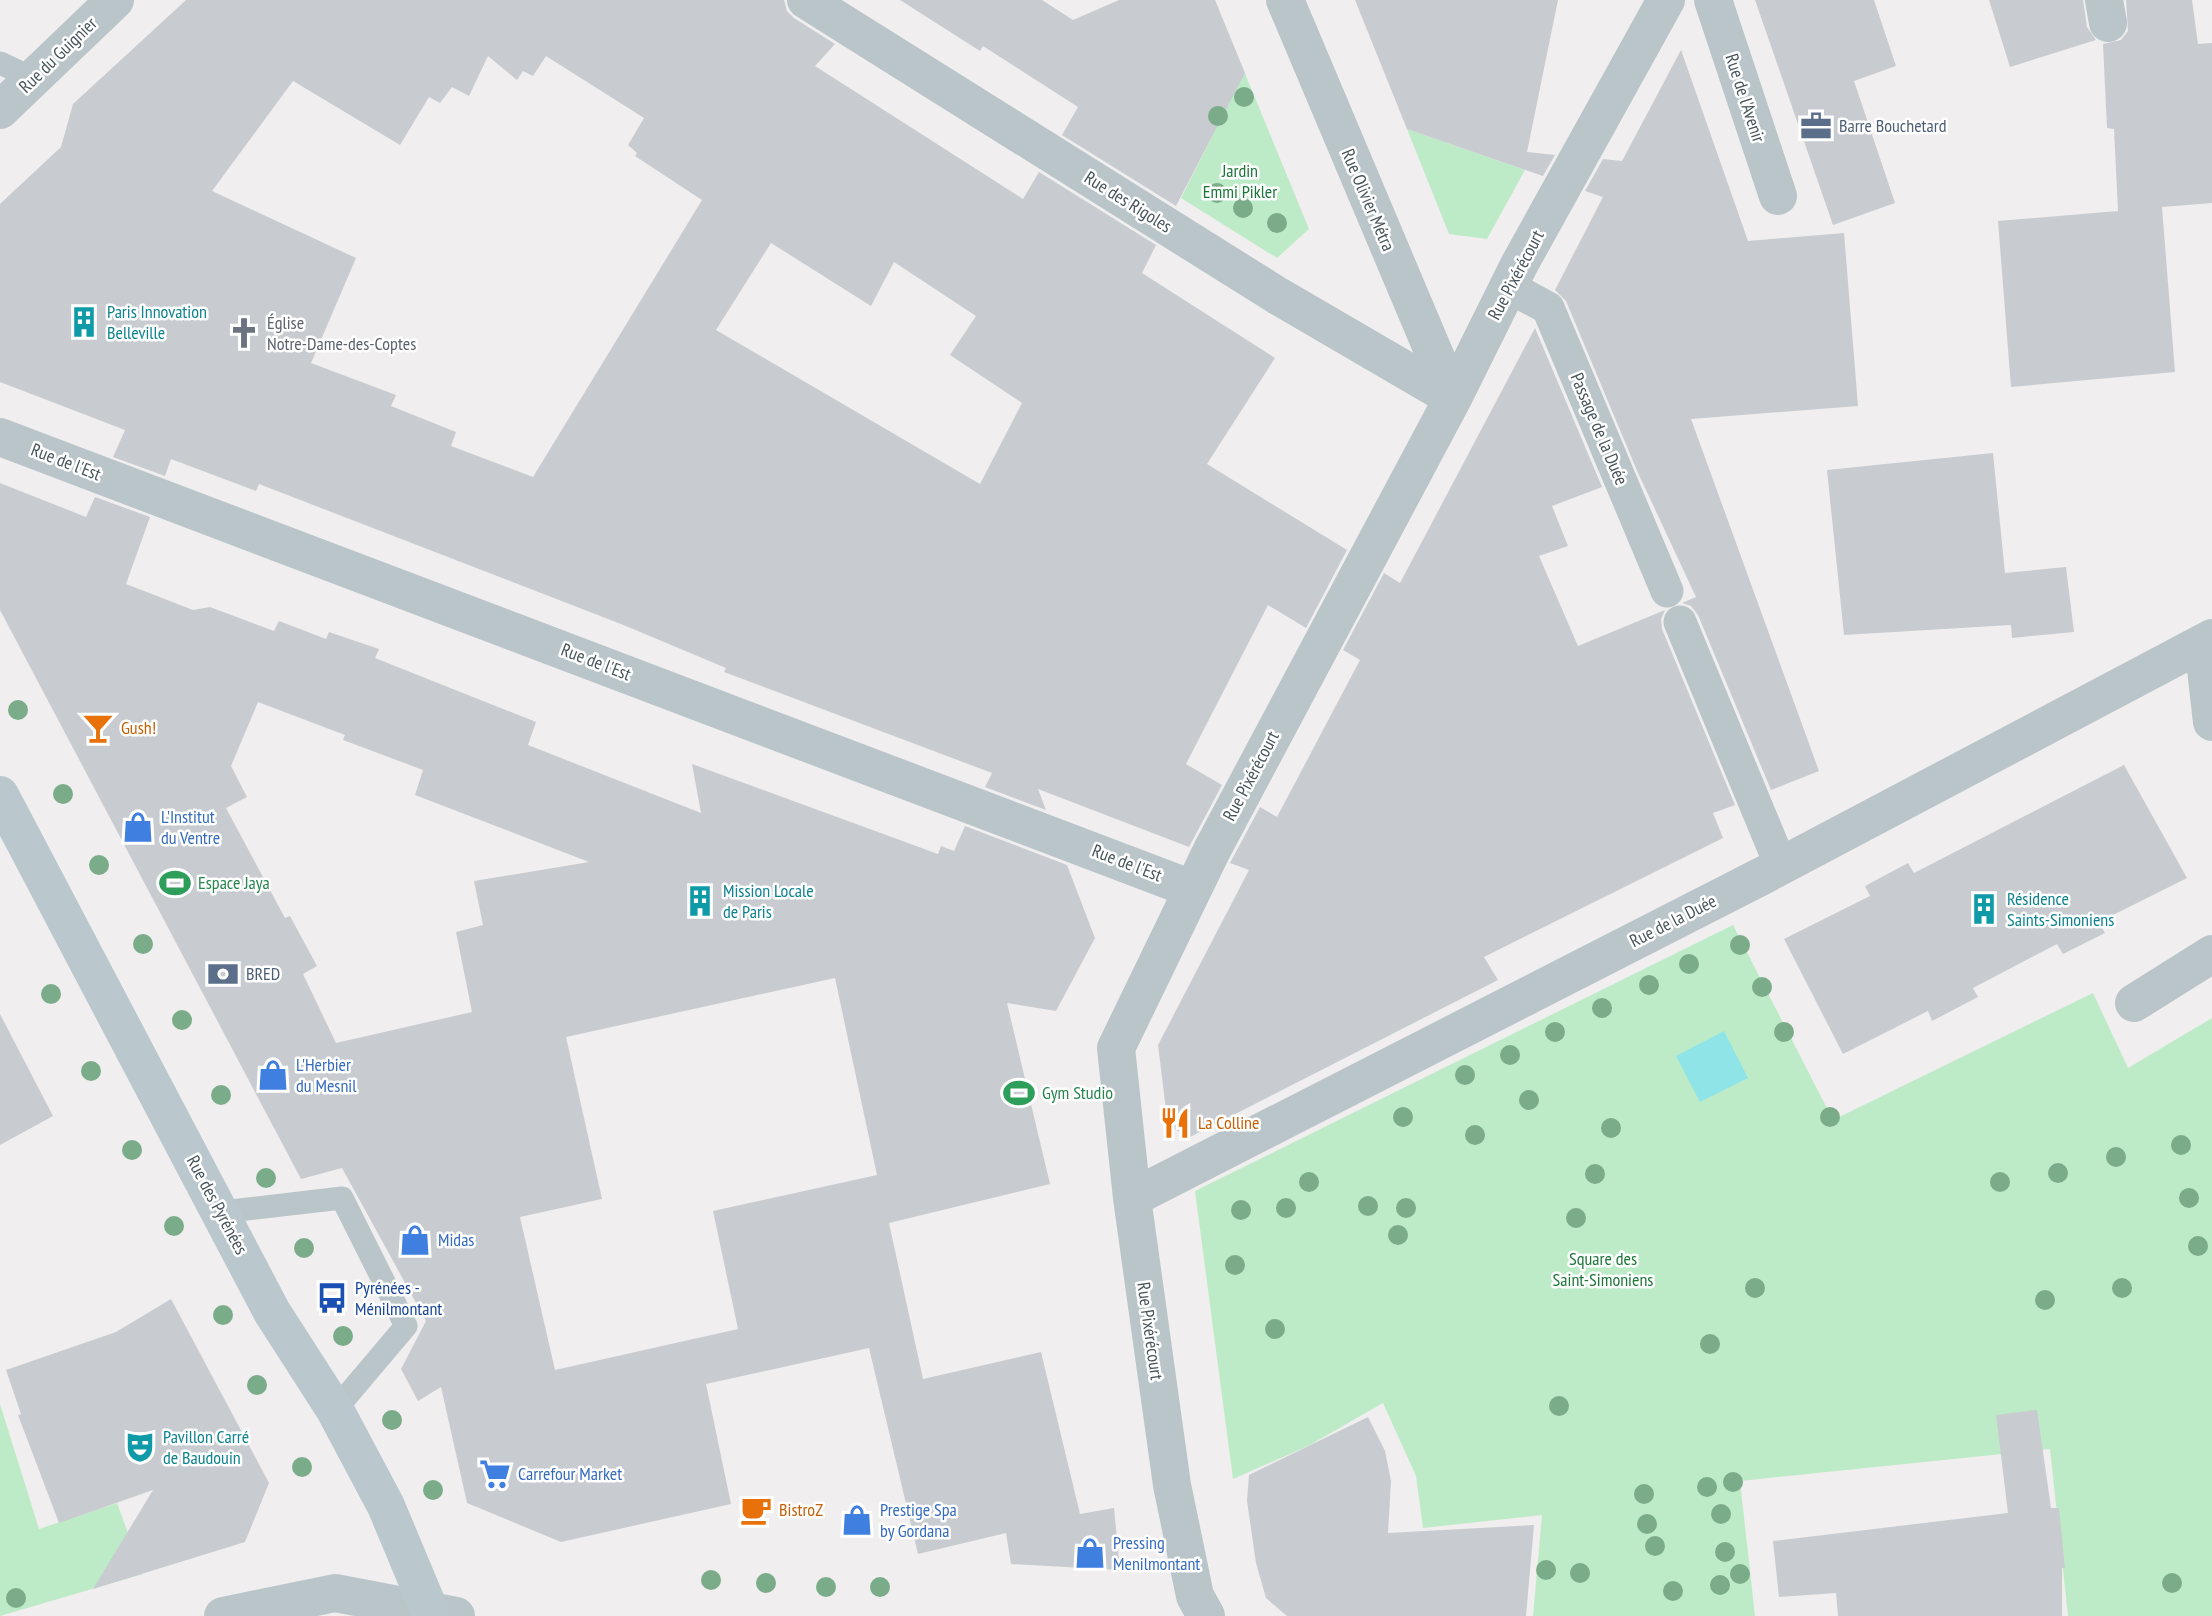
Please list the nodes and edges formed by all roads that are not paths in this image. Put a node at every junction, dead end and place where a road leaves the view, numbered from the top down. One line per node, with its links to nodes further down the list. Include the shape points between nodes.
1 (115, 0): 7 (street, Rue du Guignier)
2 (806, 0): 11 (street, Rue des Rigoles, via 1278,296)
3 (1285, 0): 11 (street, Rue Olivier Métra)
4 (1666, 0): 10 (street, Rue Pixérécourt)
5 (1713, 0): 9 (street, Rue de l'Avenir)
6 (0, 63): 7 (lane)
7 (34, 79): 8 (street, Rue du Guignier)
8 (0, 110)
9 (1777, 196)
10 (1508, 287): 11 (street, Rue Pixérécourt); 13 (street, Passage de la Duée, via 1548,308)
11 (1453, 398): 19 (street, Rue Pixérécourt)
12 (0, 437): 19 (street, Rue de l'Est)
13 (1667, 592)
14 (1680, 622): 18 (street)
15 (2208, 641): 16 (street); 18 (street, Rue de la Duée)
16 (2212, 722)
17 (0, 795): 23 (main road, Rue des Pyrénées)
18 (1781, 866): 22 (street, Rue de la Duée)
19 (1192, 889): 22 (street, Rue Pixérécourt, via 1116,1048)
20 (2212, 954): 21 (street)
21 (2134, 1003)
22 (1132, 1198): 27 (street, Rue Pixérécourt, via 1172,1485 1195,1596)
23 (222, 1212): 24 (main road, Rue des Pyrénées, via 272,1312); 24 (lane, via 342,1198 406,1325)
24 (335, 1410): 25 (main road, Rue des Pyrénées)
25 (439, 1614): 26 (street, via 335,1593)
26 (223, 1616)
27 (1206, 1616)

